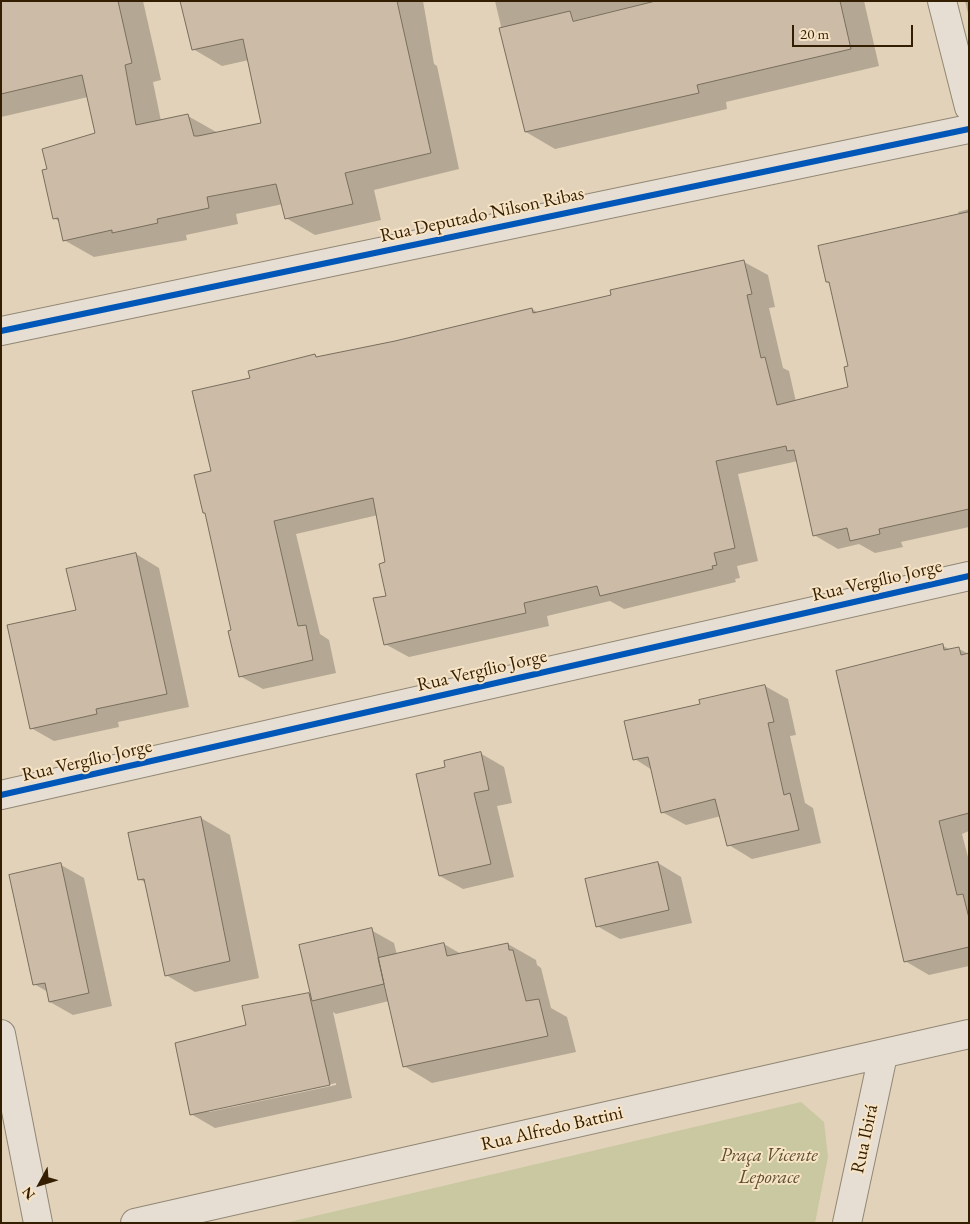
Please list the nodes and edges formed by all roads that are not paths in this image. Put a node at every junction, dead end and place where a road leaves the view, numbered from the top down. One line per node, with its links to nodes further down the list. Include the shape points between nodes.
1 (942, 1): 2 (street)
2 (969, 107)
3 (969, 129): 4 (street, Rua Deputado Nilson Ribas)
4 (1, 331)
5 (969, 576): 6 (street, Rua Vergílio Jorge)
6 (1, 796)
7 (1, 1034): 10 (street)
8 (969, 1034): 9 (street, Rua Alfredo Battini)
9 (883, 1055): 11 (street, Rua Alfredo Battini); 12 (street, Rua Ibirá)
10 (38, 1223)
11 (135, 1223)
12 (847, 1223)

